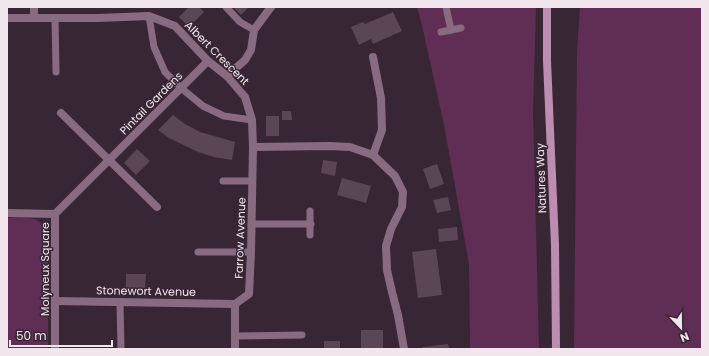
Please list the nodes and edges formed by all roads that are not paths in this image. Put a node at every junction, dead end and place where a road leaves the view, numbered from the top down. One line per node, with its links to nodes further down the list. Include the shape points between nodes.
1 (34, 7): 8 (street)
2 (226, 7): 11 (lane, via 240,22)
3 (271, 7): 11 (street)
4 (446, 7): 12 (lane)
5 (547, 7): 44 (street, Natures Way)
6 (148, 16): 9 (street, Albert Crescent); 15 (street, Albert Crescent, via 174,26); 18 (lane, via 154,47 165,72)
7 (7, 18): 8 (street, Albert Crescent)
8 (34, 18): 9 (street, Albert Crescent)
9 (56, 18): 16 (lane)
10 (461, 28): 12 (lane)
11 (254, 30): 17 (street, via 251,50 245,60)
12 (451, 30): 13 (lane)
13 (441, 32)
14 (373, 57): 22 (street, via 381,98 382,130)
15 (208, 61): 17 (street, Albert Crescent); 18 (street, Pintail Gardens)
16 (56, 72)
17 (227, 76): 20 (street, Albert Crescent, via 245,97)
18 (181, 88): 20 (lane, via 203,106 224,116); 23 (street, Pintail Gardens)
19 (61, 113): 23 (street)
20 (252, 120): 21 (street, Farrow Avenue)
21 (253, 147): 22 (street, via 350,147); 25 (street, Farrow Avenue)
22 (373, 155): 43 (street, via 395,176 404,192 402,207 386,246 387,270)
23 (109, 160): 26 (street); 29 (street, Pintail Gardens)
24 (223, 181): 25 (lane)
25 (252, 181): 30 (street, Farrow Avenue)
26 (156, 207)
27 (310, 211): 31 (lane)
28 (7, 213): 29 (street, Molyneux Square)
29 (55, 214): 35 (street, Molyneux Square)
30 (251, 224): 31 (lane); 34 (street, Farrow Avenue)
31 (310, 224): 32 (lane)
32 (310, 235)
33 (198, 252): 34 (lane)
34 (251, 252): 37 (street, Farrow Avenue, via 248,294)
35 (56, 301): 36 (street, Stonewort Avenue); 40 (street, Molyneux Square)
36 (120, 302): 37 (street, Stonewort Avenue); 41 (lane)
37 (235, 304): 39 (street)
38 (302, 335): 39 (lane)
39 (235, 336): 42 (street)
40 (56, 349)
41 (121, 349)
42 (234, 349)
43 (404, 349)
44 (556, 349)

